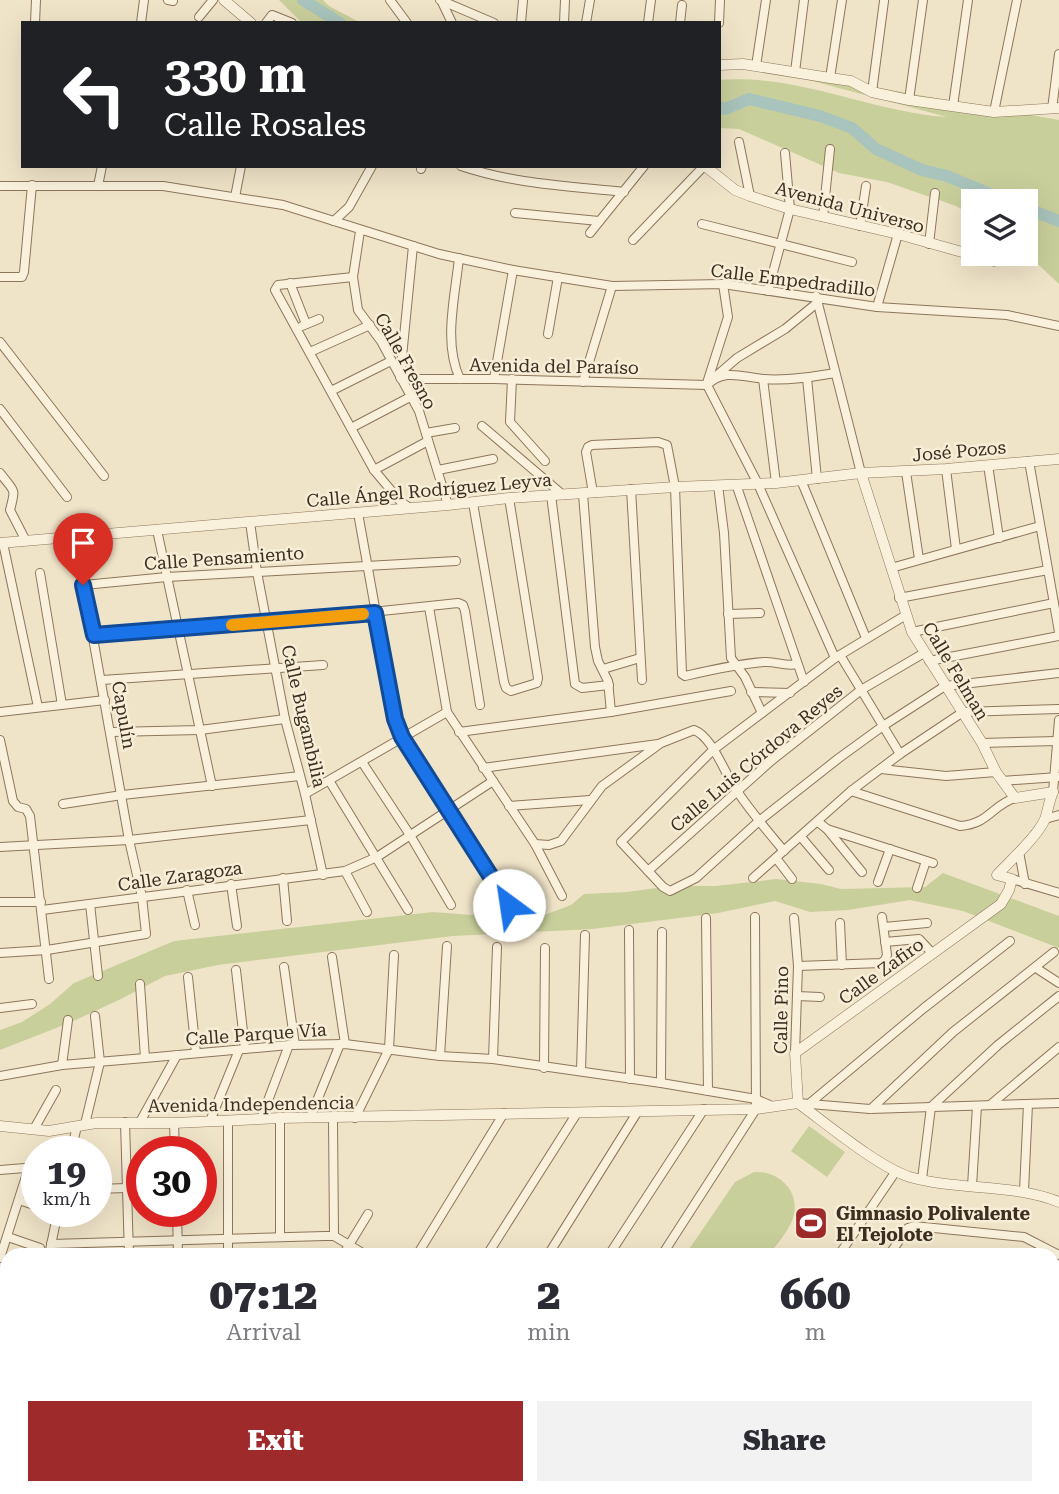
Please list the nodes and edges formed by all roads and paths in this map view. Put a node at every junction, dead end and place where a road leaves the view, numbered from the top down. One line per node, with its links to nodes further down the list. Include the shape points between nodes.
1 (36, 0): 21 (street)
2 (144, 0): 22 (street)
3 (213, 0): 20 (street)
4 (390, 0): 24 (street)
5 (523, 0): 27 (street)
6 (565, 0): 28 (street)
7 (590, 0): 29 (street)
8 (651, 0): 30 (street)
9 (720, 0): 32 (street)
10 (766, 0): 35 (street)
11 (804, 0): 36 (street)
12 (842, 0): 37 (street)
13 (923, 0): 39 (street)
14 (968, 0): 40 (street)
15 (1017, 0): 42 (street)
16 (442, 1): 25 (street); 26 (street)
17 (884, 1): 38 (street)
18 (228, 2): 23 (street)
19 (682, 5): 31 (street)
20 (199, 17)
21 (35, 21)
22 (141, 21)
23 (249, 21)
24 (406, 21)
25 (451, 21)
26 (489, 21)
27 (521, 21)
28 (564, 21)
29 (586, 21)
30 (648, 21)
31 (680, 21)
32 (719, 21)
33 (1059, 54): 41 (street)
34 (721, 65): 35 (street)
35 (756, 66): 36 (street)
36 (795, 72): 37 (street)
37 (830, 78): 38 (street, via 851,81)
38 (872, 92): 39 (street)
39 (909, 100): 40 (street)
40 (953, 106): 42 (street)
41 (1056, 108): 42 (street)
42 (994, 112)
43 (739, 142): 59 (street)
44 (830, 149): 63 (street)
45 (785, 153): 61 (street)
46 (102, 168): 55 (street)
47 (241, 168): 60 (street)
48 (371, 168): 64 (street, via 349,207)
49 (642, 168): 57 (street)
50 (703, 168): 71 (street)
51 (708, 168): 59 (street, Avenida Universo)
52 (487, 171): 57 (street, via 524,182)
53 (0, 186): 54 (street, Calle Empedradillo)
54 (32, 186): 55 (street, Calle Empedradillo); 79 (street, via 22,277)
55 (98, 186): 60 (street, Calle Empedradillo, via 163,186)
56 (866, 186): 67 (street)
57 (624, 192): 65 (street)
58 (934, 192): 73 (street)
59 (750, 196): 61 (street, Avenida Universo)
60 (235, 197): 64 (street, Calle Empedradillo, via 283,205)
61 (790, 209): 63 (street, Avenida Universo); 72 (street)
62 (515, 212): 65 (street)
63 (823, 217): 67 (street, Avenida Universo)
64 (334, 221): 68 (street, Calle Empedradillo)
65 (599, 221): 69 (street)
66 (702, 225): 72 (street)
67 (860, 226): 70 (street, Avenida Universo)
68 (360, 231): 74 (street, Calle Empedradillo); 80 (street, Calle Fresno)
69 (590, 233)
70 (898, 234): 73 (street, Avenida Universo); 87 (street)
71 (633, 240)
72 (780, 244): 77 (street); 85 (street)
73 (929, 244): 75 (street, Avenida Universo)
74 (413, 246): 76 (street, Calle Empedradillo); 99 (street)
75 (961, 251)
76 (459, 258): 78 (street, Calle Empedradillo); 101 (street, via 450,349)
77 (852, 262)
78 (513, 271): 81 (street, Calle Empedradillo); 102 (street)
79 (0, 277)
80 (353, 277): 82 (street); 90 (street, Calle Fresno, via 358,310)
81 (558, 277): 84 (street, Calle Empedradillo); 93 (street)
82 (290, 283): 89 (street); 92 (street, via 275,290)
83 (723, 284): 84 (street, Calle Empedradillo); 85 (street, Calle Empedradillo); 106 (street, via 728,317)
84 (611, 286): 105 (street)
85 (768, 290): 86 (street, Calle Empedradillo)
86 (816, 299): 87 (street, Calle Empedradillo); 97 (street); 98 (street, via 785,329)
87 (877, 307): 91 (street, Calle Empedradillo, via 1007,315)
88 (319, 319): 89 (street)
89 (306, 324): 92 (street)
90 (370, 325): 95 (street); 96 (street, Calle Fresno)
91 (1059, 326)
92 (297, 328): 95 (street)
93 (548, 334)
94 (0, 342): 125 (street)
95 (310, 352): 107 (street)
96 (391, 360): 99 (street, Calle Fresno); 107 (street)
97 (835, 373): 100 (street); 124 (street)
98 (715, 377): 104 (street); 106 (street)
99 (400, 378): 101 (street, Avenida del Paraíso); 108 (street, Calle Fresno)
100 (807, 378): 104 (street); 126 (street)
101 (460, 379): 102 (street, Avenida del Paraíso)
102 (494, 379): 103 (street, Avenida del Paraíso)
103 (512, 379): 105 (street, Avenida del Paraíso); 116 (street, via 510,422)
104 (763, 379): 128 (street)
105 (583, 382): 106 (street, Avenida del Paraíso)
106 (707, 385): 130 (street)
107 (331, 391): 111 (street)
108 (412, 396): 111 (street); 113 (street, Calle Fresno)
109 (0, 409): 137 (street)
110 (482, 426): 136 (street)
111 (351, 428): 120 (street)
112 (456, 428): 113 (street)
113 (427, 437): 120 (street); 121 (street, Calle Fresno)
114 (493, 459): 121 (street)
115 (1059, 459): 117 (street, José Pozos)
116 (545, 461)
117 (1029, 461): 118 (street, José Pozos); 144 (street)
118 (988, 465): 119 (street, José Pozos); 147 (street)
119 (946, 469): 122 (street, José Pozos); 150 (street)
120 (374, 470): 141 (street)
121 (438, 470): 140 (street, Calle Fresno)
122 (905, 471): 124 (street, José Pozos); 151 (street)
123 (0, 473): 148 (street, via 14,491 10,510)
124 (860, 473): 126 (street, Calle Ángel Rodríguez Leyva); 154 (street, Calle Felman)
125 (104, 475)
126 (817, 479): 127 (street, Calle Ángel Rodríguez Leyva)
127 (801, 480): 128 (street, Calle Ángel Rodríguez Leyva); 172 (street)
128 (776, 483): 130 (street, Calle Ángel Rodríguez Leyva)
129 (736, 484): 130 (street, Calle Ángel Rodríguez Leyva); 131 (street, Calle Ángel Rodríguez Leyva); 176 (street)
130 (758, 484): 173 (street)
131 (718, 485): 132 (street, Calle Ángel Rodríguez Leyva); 165 (street)
132 (675, 486): 133 (street, Calle Ángel Rodríguez Leyva); 134 (street, via 667,445 592,445 586,452); 177 (street, via 682,674)
133 (631, 489): 134 (street, Calle Ángel Rodríguez Leyva); 175 (street)
134 (588, 493): 136 (street, Calle Ángel Rodríguez Leyva); 179 (street, via 595,647)
135 (551, 495): 136 (street, Calle Ángel Rodríguez Leyva); 138 (street, Calle Ángel Rodríguez Leyva); 186 (street, via 575,684 582,688)
136 (564, 495)
137 (68, 497)
138 (509, 498): 139 (street, Calle Ángel Rodríguez Leyva); 139 (street, via 537,678 537,683 510,691)
139 (473, 503): 140 (street, Calle Ángel Rodríguez Leyva)
140 (448, 505): 141 (street, Calle Ángel Rodríguez Leyva)
141 (410, 508): 142 (street, Calle Ángel Rodríguez Leyva)
142 (358, 513): 143 (street, Calle Ángel Rodríguez Leyva); 153 (street)
143 (250, 522): 145 (street, Calle Ángel Rodríguez Leyva); 156 (street, Calle Bugambilia)
144 (1040, 526): 147 (street); 155 (street)
145 (157, 530): 146 (street, Calle Ángel Rodríguez Leyva); 158 (street)
146 (75, 537): 148 (street, Calle Ángel Rodríguez Leyva); 159 (street, Capulín)
147 (999, 538): 150 (street)
148 (26, 541): 149 (street, Calle Ángel Rodríguez Leyva)
149 (2, 543): 195 (street)
150 (956, 549): 151 (street)
151 (919, 559): 154 (street)
152 (456, 561): 153 (street, Calle Pensamiento)
153 (366, 564): 156 (street, Calle Pensamiento); 163 (street)
154 (891, 568): 160 (street, Calle Felman)
155 (1048, 570): 160 (street); 161 (street)
156 (257, 572): 158 (street, Calle Pensamiento); 167 (street, Calle Bugambilia)
157 (40, 573): 193 (street)
158 (167, 577): 159 (street, Calle Pensamiento); 168 (street)
159 (83, 585): 171 (street, Capulín)
160 (900, 598): 166 (street, Calle Felman)
161 (1054, 603): 169 (street); 170 (street)
162 (429, 607): 163 (street); 194 (street, via 463,605); 198 (street)
163 (375, 613): 167 (street); 208 (street)
164 (760, 613): 165 (street)
165 (728, 614): 177 (street)
166 (906, 615): 169 (street, Calle Felman); 172 (street)
167 (267, 623): 168 (street); 180 (street, Calle Bugambilia)
168 (179, 628): 171 (street); 182 (street)
169 (912, 632): 174 (street, Calle Felman)
170 (1059, 634): 174 (street, Calle Luis Córdova Reyes)
171 (94, 635): 183 (street, Capulín)
172 (866, 638): 173 (street)
173 (837, 657): 185 (street); 188 (street)
174 (927, 657): 187 (street, Calle Felman); 188 (street, Calle Luis Córdova Reyes)
175 (640, 658): 179 (street); 184 (street)
176 (797, 664): 177 (street); 185 (street)
177 (734, 665): 190 (street)
178 (323, 666): 180 (street)
179 (603, 669): 186 (street)
180 (276, 670): 182 (street); 202 (street, Calle Bugambilia)
181 (1059, 673): 187 (street)
182 (188, 675): 183 (street); 205 (street)
183 (102, 680): 192 (street, Capulín)
184 (642, 680)
185 (804, 682): 191 (street)
186 (609, 685): 199 (street)
187 (945, 686): 200 (street, Calle Felman); 204 (street)
188 (861, 690): 204 (street); 224 (street, Calle Luis Córdova Reyes)
189 (731, 691): 199 (street)
190 (751, 692): 191 (street); 201 (street)
191 (790, 694): 201 (street)
192 (105, 700): 193 (street); 206 (street, Capulín)
193 (62, 705): 195 (street)
194 (480, 705)
195 (38, 708): 197 (street)
196 (1059, 709): 200 (street)
197 (0, 712)
198 (447, 712): 207 (street); 208 (street)
199 (611, 712): 207 (street)
200 (963, 712): 212 (street, Calle Felman); 214 (street)
201 (762, 713): 213 (street)
202 (285, 719): 205 (street); 218 (street, Calle Bugambilia)
203 (1059, 720): 210 (street)
204 (883, 726): 214 (street); 237 (street)
205 (200, 730): 206 (street); 223 (street)
206 (111, 732): 228 (street, Capulín)
207 (459, 733): 216 (street)
208 (402, 737): 215 (street); 233 (street)
209 (0, 740): 244 (street, via 13,801 30,816)
210 (1057, 741): 212 (street); 220 (street)
211 (661, 743): 213 (street, via 694,730 701,732); 216 (street); 230 (street)
212 (982, 743): 219 (street, Calle Felman)
213 (713, 750): 224 (street); 253 (street, via 621,842)
214 (900, 754): 217 (street)
215 (362, 762): 222 (street); 240 (street)
216 (484, 768): 221 (street)
217 (881, 769): 219 (street); 225 (street)
218 (300, 776): 223 (street); 227 (street, Calle Bugambilia)
219 (999, 776): 220 (street); 229 (street, Calle Felman)
220 (1056, 777): 226 (street)
221 (493, 781): 232 (street); 233 (street, Calle Zaragoza)
222 (330, 782): 227 (street); 249 (street)
223 (212, 786): 228 (street)
224 (736, 790): 237 (street); 253 (street, Calle Luis Córdova Reyes)
225 (851, 791): 229 (street, via 960,826 985,820); 238 (street)
226 (1053, 792): 229 (street); 235 (street)
227 (305, 794): 236 (street, Calle Bugambilia)
228 (122, 795): 231 (street); 242 (street, Capulín)
229 (1015, 798)
230 (590, 800): 232 (street); 243 (street, via 561,841)
231 (63, 804)
232 (509, 806): 243 (street)
233 (450, 810): 240 (street, Calle Zaragoza); 271 (street)
234 (1059, 815): 235 (street)
235 (1045, 819): 248 (street)
236 (311, 820): 242 (street); 255 (street, Calle Bugambilia)
237 (759, 821): 247 (street); 253 (street, via 696,878 670,891)
238 (818, 822): 239 (street); 241 (street)
239 (827, 829): 246 (street); 254 (street)
240 (410, 835): 249 (street, Calle Zaragoza); 270 (street)
241 (801, 837): 247 (street); 251 (street)
242 (129, 840): 244 (street); 267 (street, Capulín)
243 (535, 844): 266 (street)
244 (34, 847): 245 (street); 272 (street)
245 (0, 848)
246 (890, 849): 260 (street); 263 (street, via 930,862)
247 (784, 851): 250 (street)
248 (1019, 852): 259 (street, via 997,875); 262 (street)
249 (377, 857): 252 (street, Calle Zaragoza); 273 (street)
250 (776, 858): 257 (street); 258 (street)
251 (829, 870)
252 (345, 871): 255 (street, Calle Zaragoza); 274 (street)
253 (648, 871)
254 (862, 872)
255 (323, 875): 256 (street, Calle Zaragoza)
256 (284, 878): 261 (street, Calle Zaragoza); 279 (street)
257 (752, 878)
258 (792, 879)
259 (1012, 879): 262 (street); 297 (street, Calle Zafiro, via 1001,904)
260 (878, 882)
261 (231, 884): 264 (street, Calle Zaragoza); 283 (street)
262 (1025, 884): 265 (street)
263 (917, 888)
264 (187, 890): 267 (street, Calle Zaragoza); 282 (street)
265 (1059, 893)
266 (562, 896)
267 (142, 897): 269 (street, Calle Zaragoza); 290 (street, Capulín, via 146,934)
268 (0, 902): 272 (street, Calle Zaragoza)
269 (90, 904): 272 (street, Calle Zaragoza); 290 (street)
270 (451, 905)
271 (509, 905)
272 (41, 906): 294 (street)
273 (408, 910)
274 (367, 912)
275 (755, 917): 338 (street)
276 (883, 917): 284 (street)
277 (794, 918): 301 (street, Calle Pino)
278 (706, 919): 336 (street)
279 (287, 921)
280 (840, 923): 300 (street)
281 (928, 923): 284 (street)
282 (195, 925)
283 (237, 926)
284 (884, 927): 289 (street)
285 (629, 930): 333 (street)
286 (662, 932): 334 (street)
287 (585, 935): 331 (street)
288 (1010, 941): 340 (street)
289 (885, 942): 297 (street, via 919,939); 300 (street, via 887,955 881,963)
290 (95, 944): 294 (street); 305 (street)
291 (447, 946): 325 (street)
292 (497, 947): 327 (street)
293 (545, 948): 330 (street)
294 (47, 950): 296 (street); 307 (street)
295 (1054, 952): 303 (street)
296 (0, 953)
297 (932, 953): 323 (street, Calle Zafiro)
298 (394, 955): 321 (street)
299 (332, 957): 317 (street)
300 (842, 965): 301 (street)
301 (798, 966): 310 (street, Calle Pino)
302 (284, 967): 318 (street)
303 (1036, 968): 308 (street); 346 (street, via 954,1032)
304 (236, 970): 320 (street)
305 (99, 976)
306 (188, 977): 322 (street)
307 (49, 979)
308 (1059, 983)
309 (140, 984): 326 (street)
310 (797, 996): 312 (street); 323 (street, Calle Pino)
311 (1059, 996): 344 (street)
312 (820, 997)
313 (32, 1004): 314 (street)
314 (0, 1008)
315 (95, 1016): 328 (street)
316 (68, 1020): 329 (street)
317 (343, 1044): 318 (street, Calle Parque Vía); 321 (street, Calle Parque Vía); 351 (street)
318 (292, 1045): 320 (street, Calle Parque Vía); 353 (street)
319 (1059, 1047): 342 (street)
320 (242, 1049): 322 (street, Calle Parque Vía); 356 (street)
321 (388, 1049): 325 (street, Calle Parque Vía); 352 (street)
322 (196, 1053): 324 (street, Calle Parque Vía)
323 (794, 1053): 339 (street, Calle Pino)
324 (177, 1055): 326 (street, Calle Parque Vía); 358 (street)
325 (440, 1056): 327 (street, Calle Parque Vía)
326 (145, 1058): 328 (street, Calle Parque Vía)
327 (493, 1059): 330 (street, Calle Parque Vía)
328 (100, 1062): 329 (street, Calle Parque Vía); 360 (street)
329 (62, 1065): 332 (street, Calle Parque Vía)
330 (544, 1068): 331 (street, Calle Parque Vía)
331 (581, 1072): 333 (street, Calle Parque Vía)
332 (0, 1076)
333 (630, 1079): 334 (street, Calle Parque Vía)
334 (661, 1083): 336 (street, Calle Parque Vía)
335 (56, 1090): 362 (street)
336 (708, 1091): 338 (street, Calle Parque Vía)
337 (1057, 1102): 341 (street)
338 (756, 1103): 339 (street, Avenida Independencia); 345 (street, Avenida Independencia); 399 (street)
339 (798, 1103): 340 (street); 368 (street)
340 (810, 1103): 346 (street)
341 (1028, 1104): 342 (street); 371 (street)
342 (990, 1105): 343 (street)
343 (977, 1106): 344 (street); 370 (street)
344 (931, 1107): 346 (street); 369 (street)
345 (705, 1109): 347 (street, Avenida Independencia); 398 (street)
346 (870, 1110)
347 (638, 1111): 349 (street, Avenida Independencia); 397 (street)
348 (504, 1113): 349 (street, Avenida Independencia); 352 (street, Avenida Independencia); 395 (street)
349 (577, 1113): 396 (street)
350 (280, 1118): 351 (street, Avenida Independencia); 353 (street, Avenida Independencia); 379 (street)
351 (310, 1118): 354 (street, Avenida Independencia)
352 (355, 1118): 354 (street, Avenida Independencia)
353 (261, 1119): 355 (street, Avenida Independencia)
354 (333, 1119): 380 (street)
355 (228, 1120): 356 (street, Avenida Independencia); 382 (street)
356 (210, 1121): 359 (street, Avenida Independencia)
357 (125, 1122): 358 (street, Avenida Independencia); 360 (street, Avenida Independencia); 365 (street)
358 (140, 1122): 359 (street, Avenida Independencia)
359 (174, 1123): 364 (street)
360 (81, 1125): 362 (street, Avenida Independencia); 363 (street)
361 (0, 1126): 362 (street, Avenida Independencia)
362 (34, 1129)
363 (77, 1136)
364 (174, 1136)
365 (126, 1155)
366 (21, 1168): 367 (street)
367 (0, 1170)
368 (896, 1171): 369 (street); 400 (street)
369 (922, 1180): 370 (street)
370 (972, 1186): 371 (street)
371 (1024, 1191): 374 (street)
372 (21, 1195): 373 (street)
373 (19, 1200): 381 (street)
374 (1059, 1202)
375 (368, 1214): 386 (street)
376 (55, 1227): 385 (street)
377 (128, 1227): 384 (street)
378 (178, 1227): 383 (street)
379 (280, 1236): 380 (street); 382 (street)
380 (334, 1236): 386 (street)
381 (8, 1237): 387 (street); 388 (street)
382 (227, 1239): 383 (street); 392 (street)
383 (178, 1240): 384 (street); 391 (street)
384 (128, 1241): 385 (street); 390 (street)
385 (51, 1244): 389 (street)
386 (349, 1245): 393 (street); 394 (street)
387 (4, 1248)
388 (40, 1248)
389 (50, 1248)
390 (128, 1248)
391 (178, 1248)
392 (228, 1248)
393 (347, 1248)
394 (354, 1248)
395 (421, 1248)
396 (491, 1248)
397 (552, 1248)
398 (615, 1248)
399 (666, 1248)
400 (847, 1248)
401 (894, 1248): 402 (street, via 914,1226 1024,1237)
402 (1045, 1248)

